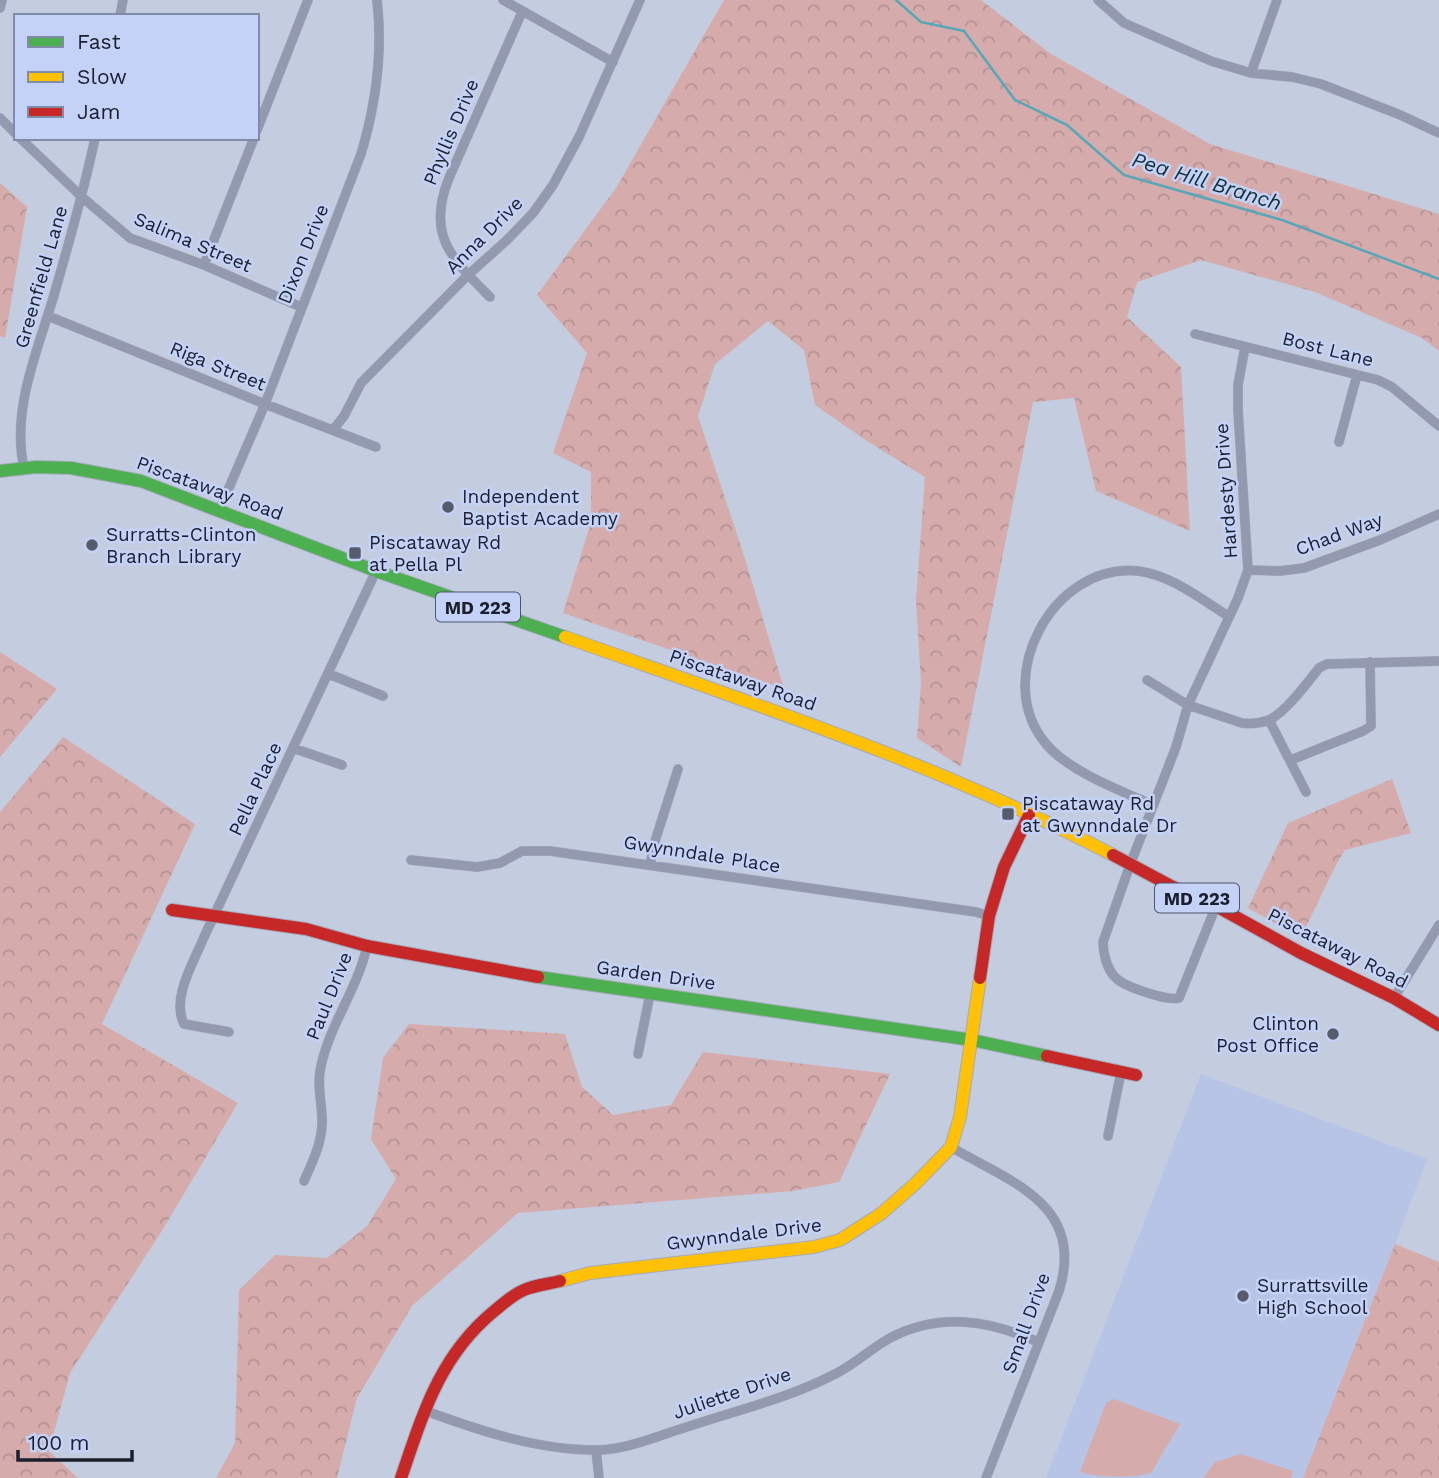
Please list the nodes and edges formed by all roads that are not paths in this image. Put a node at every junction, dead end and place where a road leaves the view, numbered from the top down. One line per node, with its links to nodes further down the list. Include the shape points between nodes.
1 (2, 0): 8 (street)
2 (308, 0): 13 (street)
3 (377, 0): 23 (street, Dixon Drive, via 379,46 370,122)
4 (503, 0): 9 (street)
5 (640, 0): 10 (street, Anna Drive)
6 (1098, 0): 11 (street, via 1117,18 1144,33)
7 (1277, 0): 11 (street)
8 (0, 8)
9 (522, 12): 10 (street); 21 (street, Phyllis Drive, via 439,206 444,240)
10 (613, 62): 21 (street, Anna Drive, via 553,185 516,232)
11 (1251, 72): 15 (street, via 1321,84)
12 (0, 118): 14 (street)
13 (259, 125)
14 (14, 132)
15 (1439, 133)
16 (22, 140): 19 (street, Salima Street)
17 (95, 140): 19 (street, Greenfield Lane)
18 (253, 140): 20 (street)
19 (82, 197): 20 (street, Salima Street, via 130,238); 24 (street, Greenfield Lane)
20 (204, 265): 23 (street, Salima Street)
21 (468, 275): 22 (street, Phyllis Drive); 30 (street, Anna Drive, via 361,383)
22 (489, 296)
23 (301, 307): 28 (street, Dixon Drive)
24 (48, 316): 28 (street, Riga Street); 33 (street, Greenfield Lane, via 22,411)
25 (1195, 334): 26 (street, Bost Lane)
26 (1245, 347): 27 (street, Bost Lane); 37 (street, Hardesty Drive, via 1238,410)
27 (1357, 375): 29 (street, Bost Lane, via 1386,383); 31 (street)
28 (265, 404): 30 (street, Riga Street); 35 (street, Dixon Drive)
29 (1439, 426)
30 (333, 430): 32 (street, Riga Street)
31 (1339, 442)
32 (376, 447)
33 (24, 468): 34 (street, Piscataway Road / MD 223); 35 (street, Piscataway Road / MD 223, via 105,472)
34 (0, 471)
35 (219, 510): 38 (street, Piscataway Road / MD 223)
36 (1439, 514): 37 (street, Chad Way, via 1304,568)
37 (1248, 570): 39 (street, Hardesty Drive)
38 (376, 571): 42 (street, Pella Place); 53 (street, Piscataway Road / MD 223, via 890,753)
39 (1228, 616): 45 (street, Hardesty Drive); 52 (street, via 1166,580 1139,571 1114,571 1067,595 1049,615 1031,649 1024,677 1026,701 1046,745 1065,762)
40 (1439, 661): 41 (street)
41 (1370, 662): 46 (street, via 1319,667); 48 (street, via 1370,726)
42 (329, 674): 44 (street); 47 (street, Pella Place)
43 (1147, 680): 45 (street)
44 (383, 696)
45 (1188, 705): 46 (street, via 1242,723); 52 (street, Hardesty Drive)
46 (1269, 720): 48 (street)
47 (293, 748): 49 (street); 59 (street, Pella Place)
48 (1291, 760): 51 (street)
49 (342, 765)
50 (678, 769): 55 (street)
51 (1306, 792)
52 (1153, 805): 56 (street, Hardesty Drive)
53 (1029, 815): 56 (street, Piscataway Road / MD 223); 60 (street, Gwynndale Drive, via 1004,867)
54 (411, 860): 55 (street, Gwynndale Place, via 477,867 532,850)
55 (650, 864): 60 (street, Gwynndale Place)
56 (1130, 865): 57 (street, Piscataway Road / MD 223); 57 (street, Hardesty Drive, via 1103,942 1118,981 1166,999 1179,998)
57 (1216, 906): 64 (street, Piscataway Road / MD 223)
58 (172, 910): 59 (street, Garden Drive)
59 (215, 915): 62 (street, Garden Drive, via 323,932); 66 (street, Pella Place, via 179,1011 184,1024)
60 (989, 916): 67 (street, Gwynndale Drive)
61 (1439, 925): 64 (street)
62 (367, 946): 63 (street, Garden Drive); 73 (street, Paul Drive, via 320,1069 322,1127)
63 (650, 994): 67 (street, Garden Drive); 68 (street)
64 (1394, 998): 65 (street, Piscataway Road / MD 223)
65 (1439, 1025)
66 (229, 1032)
67 (972, 1040): 69 (street, Garden Drive); 72 (street, Gwynndale Drive)
68 (638, 1054)
69 (1121, 1072): 70 (street, Garden Drive); 71 (street)
70 (1136, 1075)
71 (1108, 1136)
72 (951, 1147): 74 (street, Small Drive, via 1032,1194 1057,1226 1064,1253 1063,1278); 75 (street, Gwynndale Drive, via 882,1213 840,1240 814,1247 590,1273 524,1290 489,1314 457,1349 435,1384)
73 (304, 1181)
74 (1038, 1342): 76 (street, Juliette Drive, via 982,1323 925,1324 891,1338 837,1373 779,1398 635,1443); 79 (street, Small Drive)
75 (426, 1411): 76 (street, Juliette Drive, via 533,1444); 77 (street, Gwynndale Drive)
76 (596, 1450): 78 (street)
77 (401, 1478)
78 (599, 1478)
79 (986, 1478)

